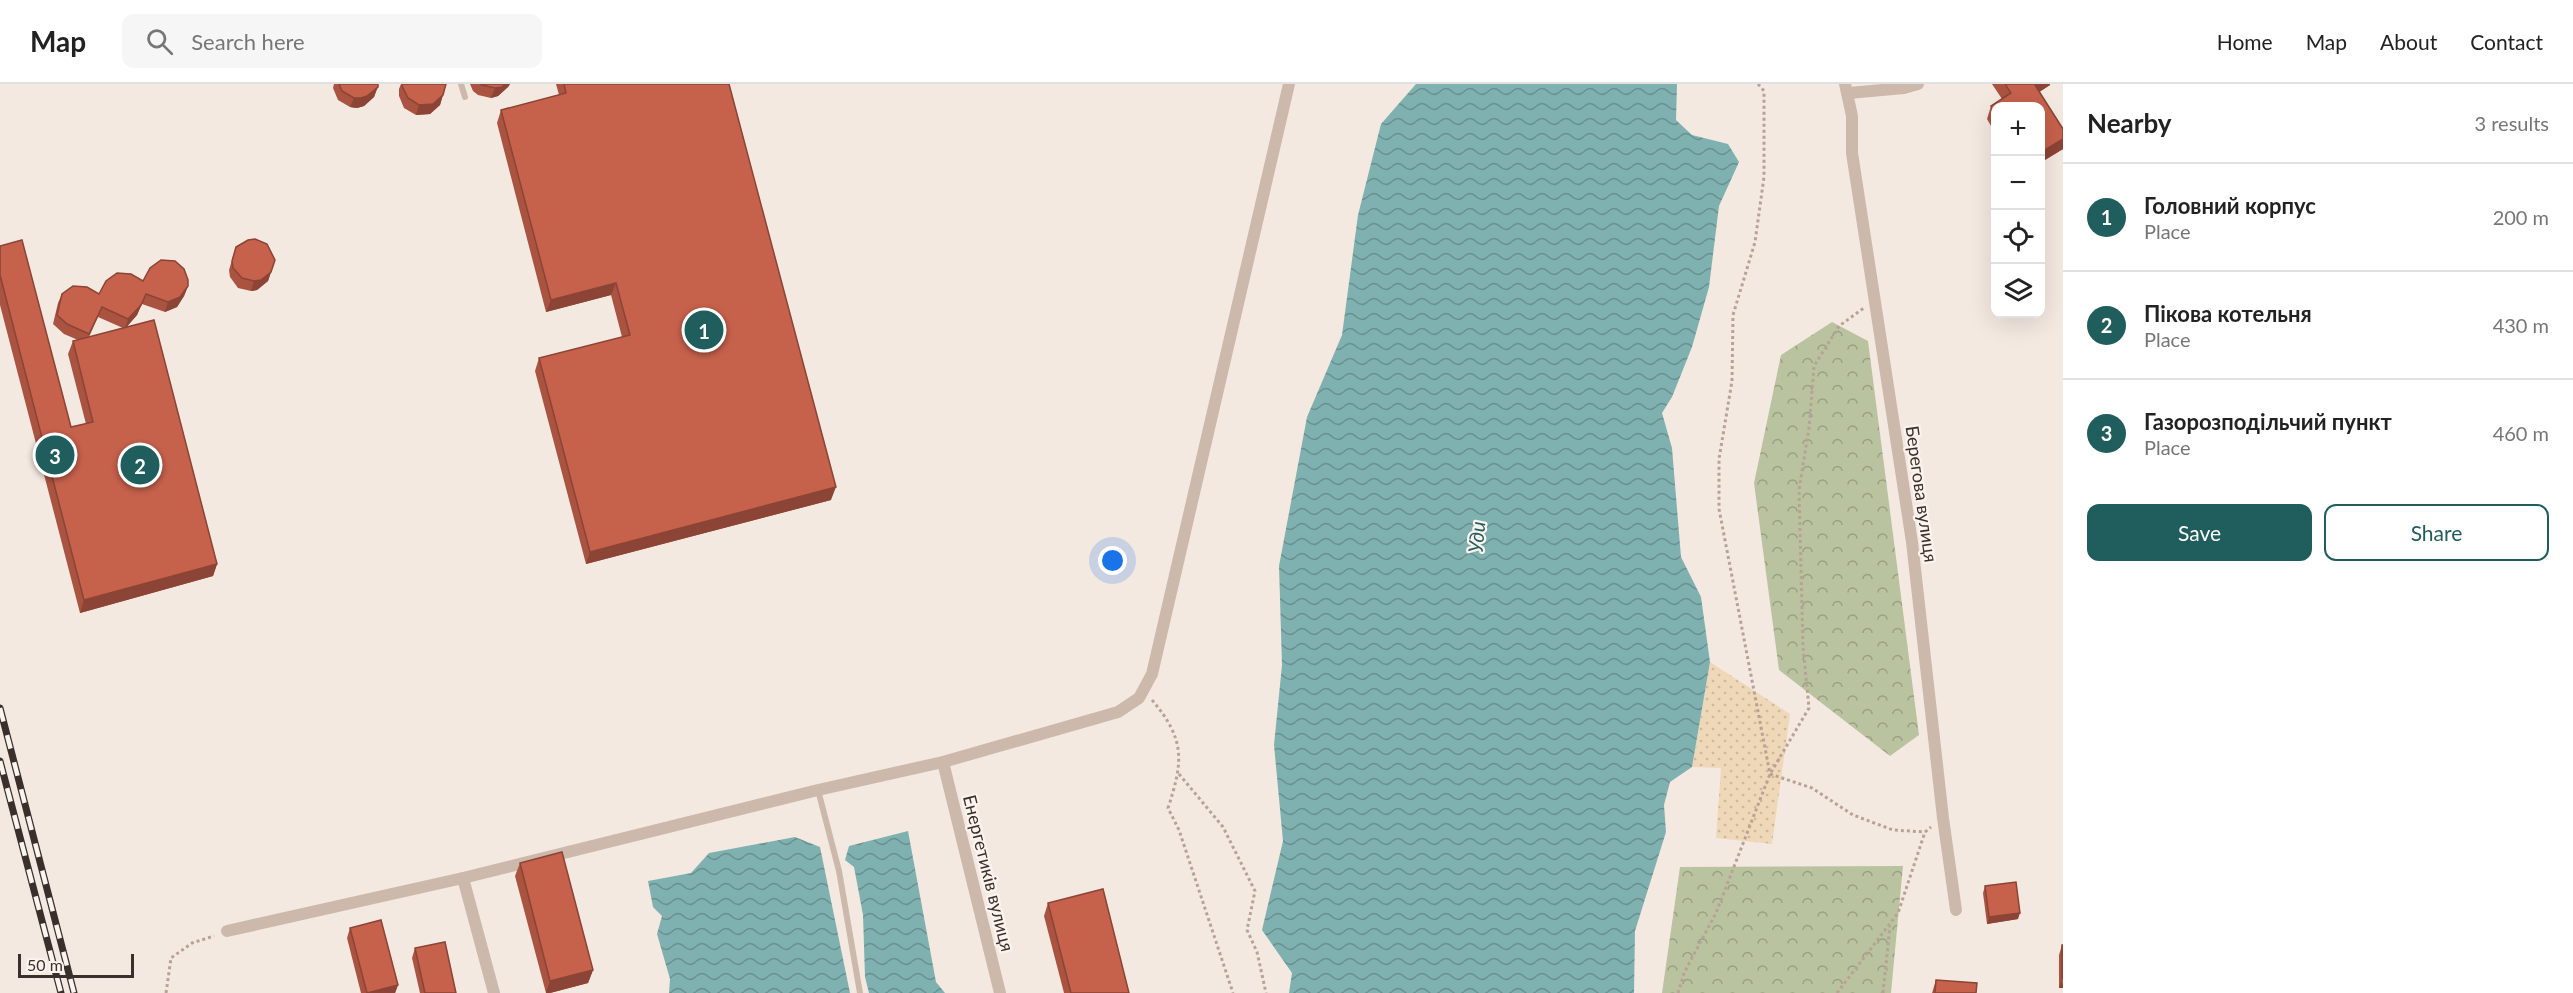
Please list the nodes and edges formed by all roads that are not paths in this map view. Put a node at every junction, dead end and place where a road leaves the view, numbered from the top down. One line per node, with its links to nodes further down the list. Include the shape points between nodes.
1 (461, 84): 5 (lane)
2 (1289, 84): 6 (street, via 1152,674 1139,698 1118,712)
3 (1917, 84): 4 (street, via 1904,88)
4 (1847, 89): 9 (street, Берегова вулиця, via 1852,153 1912,542)
5 (465, 97)
6 (943, 762): 7 (street); 13 (street, Енергетиків вулиця)
7 (818, 790): 8 (street); 12 (lane, via 839,872)
8 (463, 878): 10 (street); 11 (street)
9 (1956, 910)
10 (227, 931)
11 (494, 993)
12 (860, 993)
13 (1000, 993)

